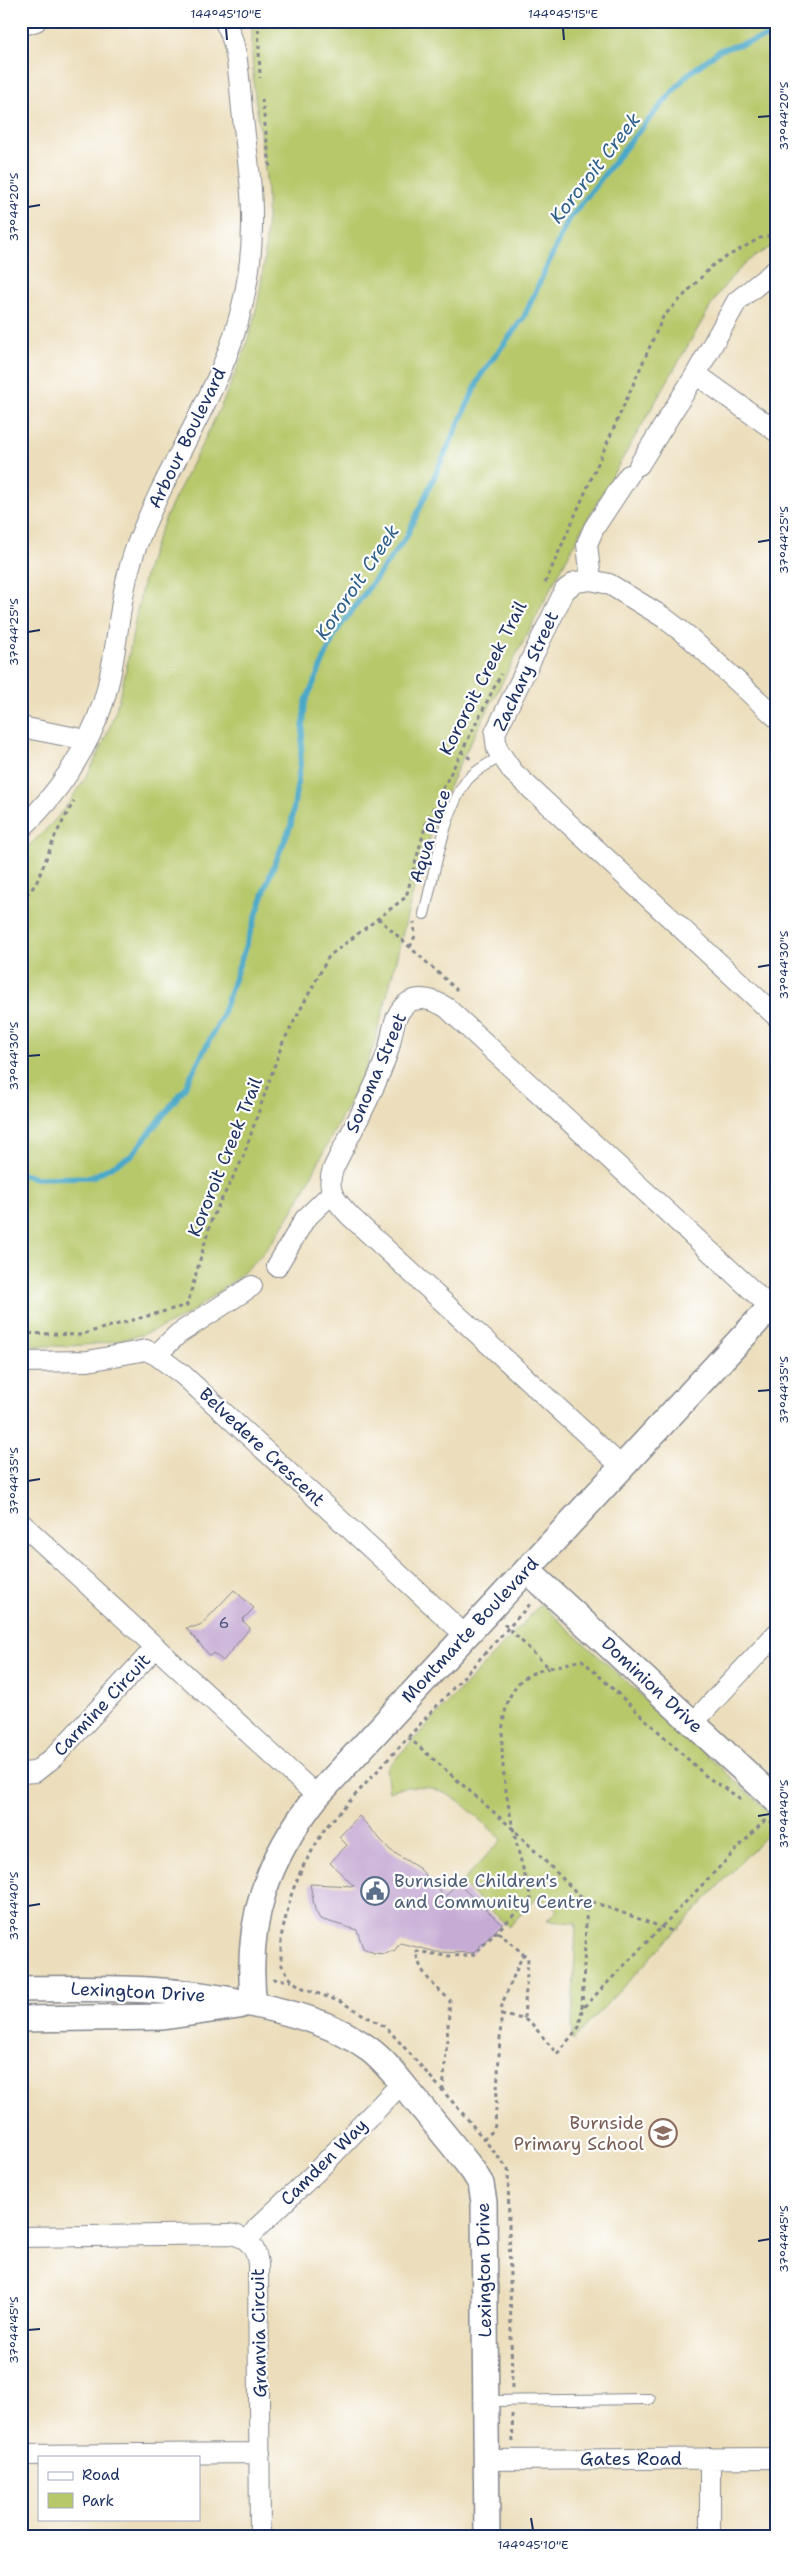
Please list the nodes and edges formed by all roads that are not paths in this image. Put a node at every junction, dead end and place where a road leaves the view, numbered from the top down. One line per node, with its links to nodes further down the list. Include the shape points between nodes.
1 (36, 21): 3 (street)
2 (224, 21): 10 (street, Arbour Boulevard, via 234,47 251,192 252,228 243,298 220,371 135,551 123,591 103,702)
3 (21, 26)
4 (777, 269): 5 (street, via 737,301)
5 (696, 374): 6 (street); 7 (street, via 594,528 588,544)
6 (777, 432)
7 (591, 580): 8 (street, via 609,584 676,627); 11 (street, Zachary Street, via 576,582 565,590 497,727 495,741)
8 (777, 718)
9 (21, 727): 10 (street)
10 (87, 740): 12 (street, Arbour Boulevard, via 56,792)
11 (501, 757): 13 (lane, Aqua Place, via 481,768 464,784 451,816); 14 (street, Zachary Street, via 513,772)
12 (21, 829)
13 (424, 914)
14 (777, 1017)
15 (331, 1194): 16 (street, via 305,1219); 18 (street, Sonoma Street, via 333,1169 384,1062 400,1011 411,1000 428,999 447,1008); 21 (street, via 350,1216)
16 (277, 1266)
17 (252, 1286): 19 (street, via 178,1334)
18 (773, 1304): 21 (street, Montmarte Boulevard)
19 (156, 1355): 20 (street, Belvedere Crescent, via 146,1350 88,1361); 25 (street, Belvedere Crescent, via 184,1375)
20 (21, 1362)
21 (622, 1467): 23 (street, Montmarte Boulevard)
22 (21, 1522): 26 (street)
23 (527, 1570): 25 (street, Montmarte Boulevard); 27 (street, Dominion Drive)
24 (777, 1633): 27 (street)
25 (466, 1636): 29 (street, Montmarte Boulevard)
26 (156, 1647): 28 (street, Carmine Circuit, via 54,1757 35,1772); 29 (street)
27 (692, 1724): 30 (street, Dominion Drive)
28 (21, 1773)
29 (317, 1796): 32 (street, Montmarte Boulevard, via 287,1836 266,1883 253,1954)
30 (768, 1811)
31 (21, 1989): 32 (street, Lexington Drive, via 181,1991 227,1997)
32 (254, 2005): 33 (street, Lexington Drive, via 163,2017); 34 (street, Lexington Drive, via 297,2014 336,2030 371,2051)
33 (21, 2019)
34 (402, 2083): 36 (street, Camden Way, via 257,2228); 38 (street, Lexington Drive, via 461,2154 481,2184 484,2202)
35 (21, 2237): 36 (street, via 230,2234)
36 (248, 2241): 39 (street, Granvia Circuit, via 254,2247 258,2264)
37 (650, 2399): 38 (lane)
38 (486, 2401): 43 (street, Lexington Drive)
39 (260, 2453): 40 (street); 44 (street, Granvia Circuit)
40 (21, 2455)
41 (710, 2458): 42 (street, Gates Road); 43 (street, Gates Road); 46 (street)
42 (777, 2458)
43 (486, 2460): 45 (street, Lexington Drive)
44 (260, 2537)
45 (487, 2537)
46 (710, 2537)

